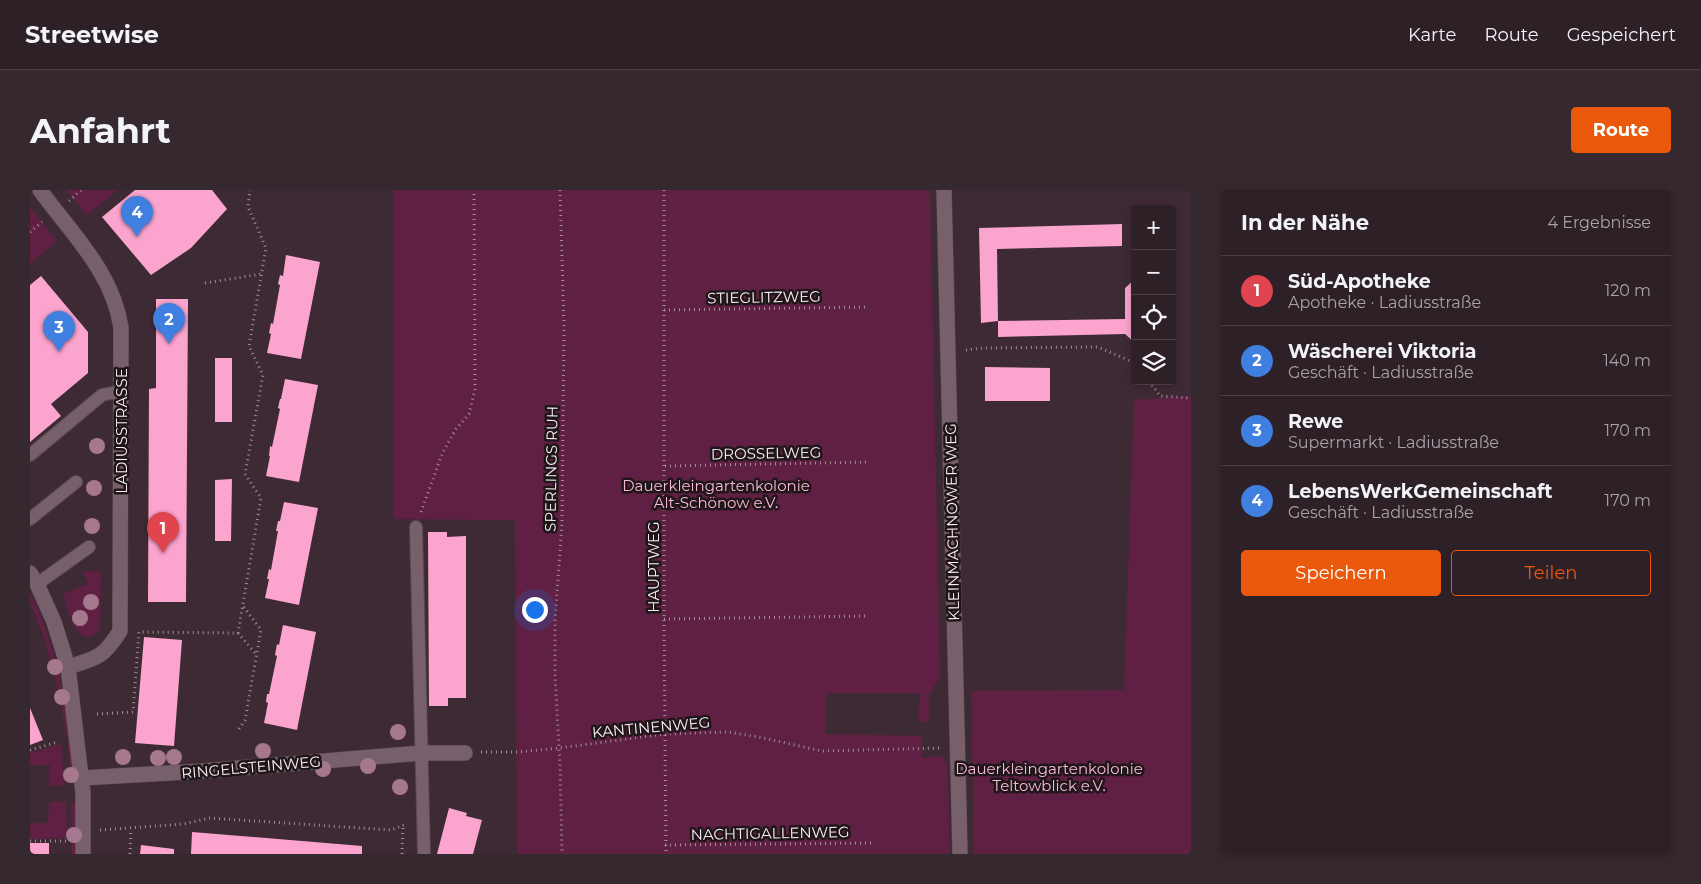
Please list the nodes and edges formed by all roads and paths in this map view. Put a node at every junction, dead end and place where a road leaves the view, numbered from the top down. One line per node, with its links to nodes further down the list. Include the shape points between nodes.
1 (40, 190): 18 (street, LADIUSSTRASSE, via 90,254 114,297 121,328)
2 (81, 190): 8 (path)
3 (250, 190): 11 (path, via 248,207 266,248)
4 (474, 190): 25 (path, via 473,402 469,414 442,454)
5 (560, 190): 38 (path, SPERLINGS RUH, via 564,326 562,523 555,620)
6 (664, 190): 14 (path, HAUPTWEG)
7 (944, 190): 15 (street, KLEINMACHNOWER WEG)
8 (69, 201)
9 (46, 218): 10 (path)
10 (30, 232)
11 (262, 274): 12 (path); 28 (path, via 249,346 264,375 245,474 261,498)
12 (205, 283)
13 (864, 307): 14 (path, STIEGLITZWEG)
14 (664, 310): 22 (path, HAUPTWEG)
15 (948, 353): 16 (path, via 983,348 1098,347); 39 (street, KLEINMACHNOWER WEG)
16 (1131, 361)
17 (1152, 385): 19 (path, via 1160,396)
18 (121, 391): 20 (lane, via 102,395); 33 (street, LADIUSSTRASSE, via 120,631 99,657)
19 (1191, 398)
20 (30, 455)
21 (868, 462): 22 (path, DROSSELWEG)
22 (664, 466): 30 (path, HAUPTWEG)
23 (76, 482): 24 (lane)
24 (30, 519)
25 (416, 527): 42 (lane)
26 (89, 547): 27 (lane)
27 (34, 579): 33 (street, via 54,622)
28 (242, 606): 31 (path); 32 (path, via 261,630)
29 (866, 616): 30 (path)
30 (664, 619): 36 (path, HAUPTWEG)
31 (238, 633): 32 (path); 34 (path, via 139,632 133,712)
32 (257, 655): 35 (path, via 245,720)
33 (68, 667): 43 (street)
34 (97, 714)
35 (239, 729)
36 (665, 734): 38 (path, KANTINENWEG); 39 (path, KANTINENWEG, via 728,732 822,751); 51 (path, HAUPTWEG)
37 (64, 740): 40 (path)
38 (559, 748): 41 (path, KANTINENWEG); 56 (path, SPERLINGS RUH)
39 (958, 748): 58 (street, KLEINMACHNOWER WEG)
40 (30, 750)
41 (465, 752): 42 (street, RINGELSTEINWEG)
42 (421, 753): 43 (street, RINGELSTEINWEG); 55 (lane)
43 (82, 778): 52 (street)
44 (403, 824): 45 (path); 46 (path, via 391,830 209,818); 54 (path)
45 (410, 824)
46 (131, 829): 47 (path); 53 (path)
47 (100, 830)
48 (30, 841): 49 (path)
49 (69, 841)
50 (875, 843): 51 (path, NACHTIGALLENWEG)
51 (666, 845): 57 (path, HAUPTWEG)
52 (83, 854)
53 (130, 854)
54 (402, 854)
55 (424, 854)
56 (562, 854)
57 (666, 854)
58 (960, 854)

